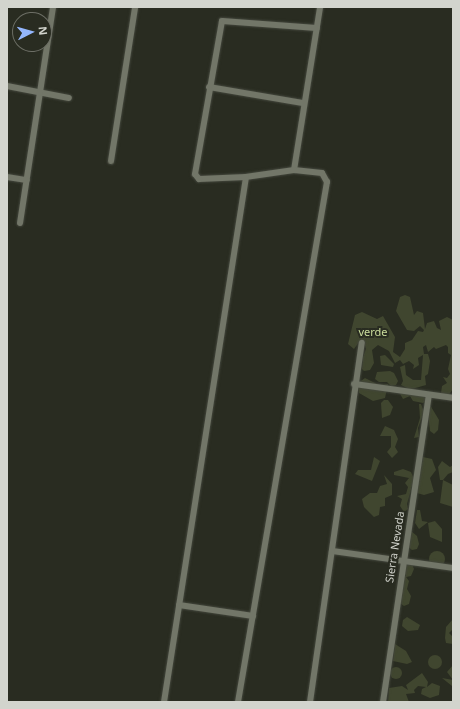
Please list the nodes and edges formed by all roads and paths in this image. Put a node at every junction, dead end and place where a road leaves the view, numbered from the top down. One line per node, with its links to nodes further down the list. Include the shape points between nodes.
1 (53, 7): 7 (street)
2 (136, 7): 10 (street)
3 (320, 7): 4 (street)
4 (317, 28): 6 (street, via 222,21); 9 (street)
5 (7, 86): 7 (street)
6 (209, 87): 9 (street); 13 (street, via 196,176 199,179)
7 (39, 92): 8 (street); 14 (street)
8 (69, 98)
9 (303, 103): 11 (street)
10 (111, 161)
11 (294, 170): 13 (street); 24 (street, via 322,173 327,182)
12 (7, 177): 14 (street)
13 (246, 177): 23 (street)
14 (27, 180): 15 (street)
15 (20, 223)
16 (362, 343): 17 (street)
17 (354, 384): 18 (street); 20 (street)
18 (429, 396): 19 (street); 21 (street, Sierra Nevada)
19 (453, 398)
20 (332, 551): 21 (street); 27 (street)
21 (403, 562): 22 (street); 28 (street, Sierra Nevada)
22 (453, 568)
23 (179, 605): 24 (street); 25 (street)
24 (253, 616): 26 (street)
25 (164, 702)
26 (238, 702)
27 (310, 702)
28 (383, 702)

